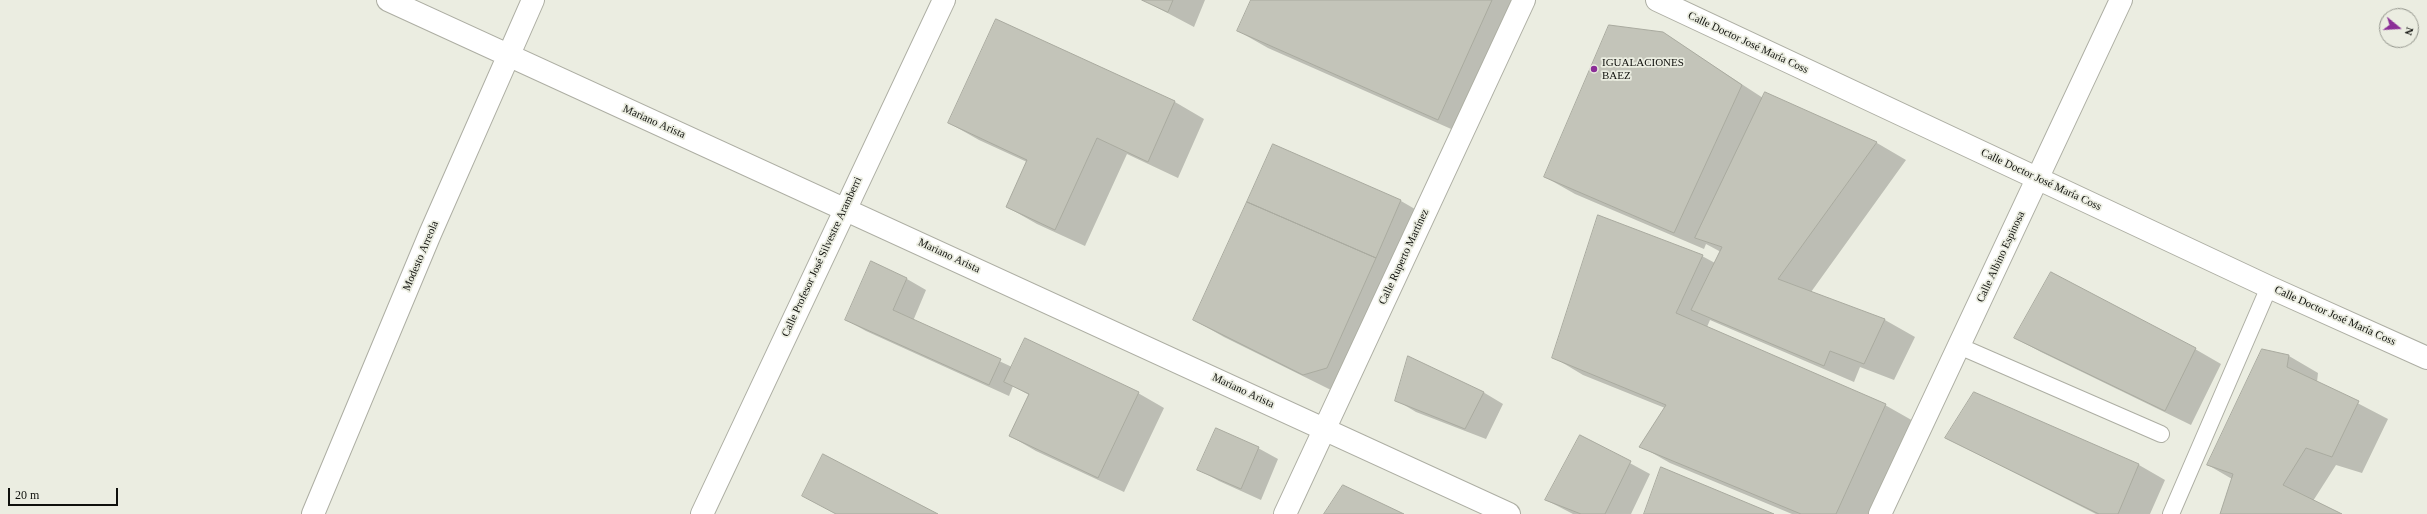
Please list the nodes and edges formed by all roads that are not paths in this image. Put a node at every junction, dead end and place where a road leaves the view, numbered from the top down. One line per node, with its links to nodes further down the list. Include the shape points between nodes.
1 (388, 0): 7 (street, Mariano Arista)
2 (533, 0): 7 (street, Modesto Arreola)
3 (944, 0): 9 (street, Calle Profesor José Silvestre Aramberri)
4 (1524, 0): 13 (street, Calle Ruperto Martínez)
5 (1657, 0): 8 (street, Calle Doctor José María Coss)
6 (2121, 0): 8 (street, Calle Albino Espinosa)
7 (508, 56): 9 (street, Mariano Arista); 15 (street, Modesto Arreola, via 430,234)
8 (2037, 178): 10 (street, Calle Doctor José María Coss); 11 (street, Calle Albino Espinosa)
9 (845, 208): 13 (street, Mariano Arista); 16 (street, Calle Profesor José Silvestre Aramberri)
10 (2269, 287): 12 (street, Calle Doctor José María Coss); 20 (lane)
11 (1959, 346): 14 (lane); 19 (street, Calle Albino Espinosa)
12 (2427, 358)
13 (1324, 428): 17 (street, Calle Ruperto Martínez); 18 (street, Mariano Arista)
14 (2161, 434)
15 (313, 514)
16 (702, 514)
17 (1285, 514)
18 (1509, 514)
19 (1880, 514)
20 (2170, 514)

